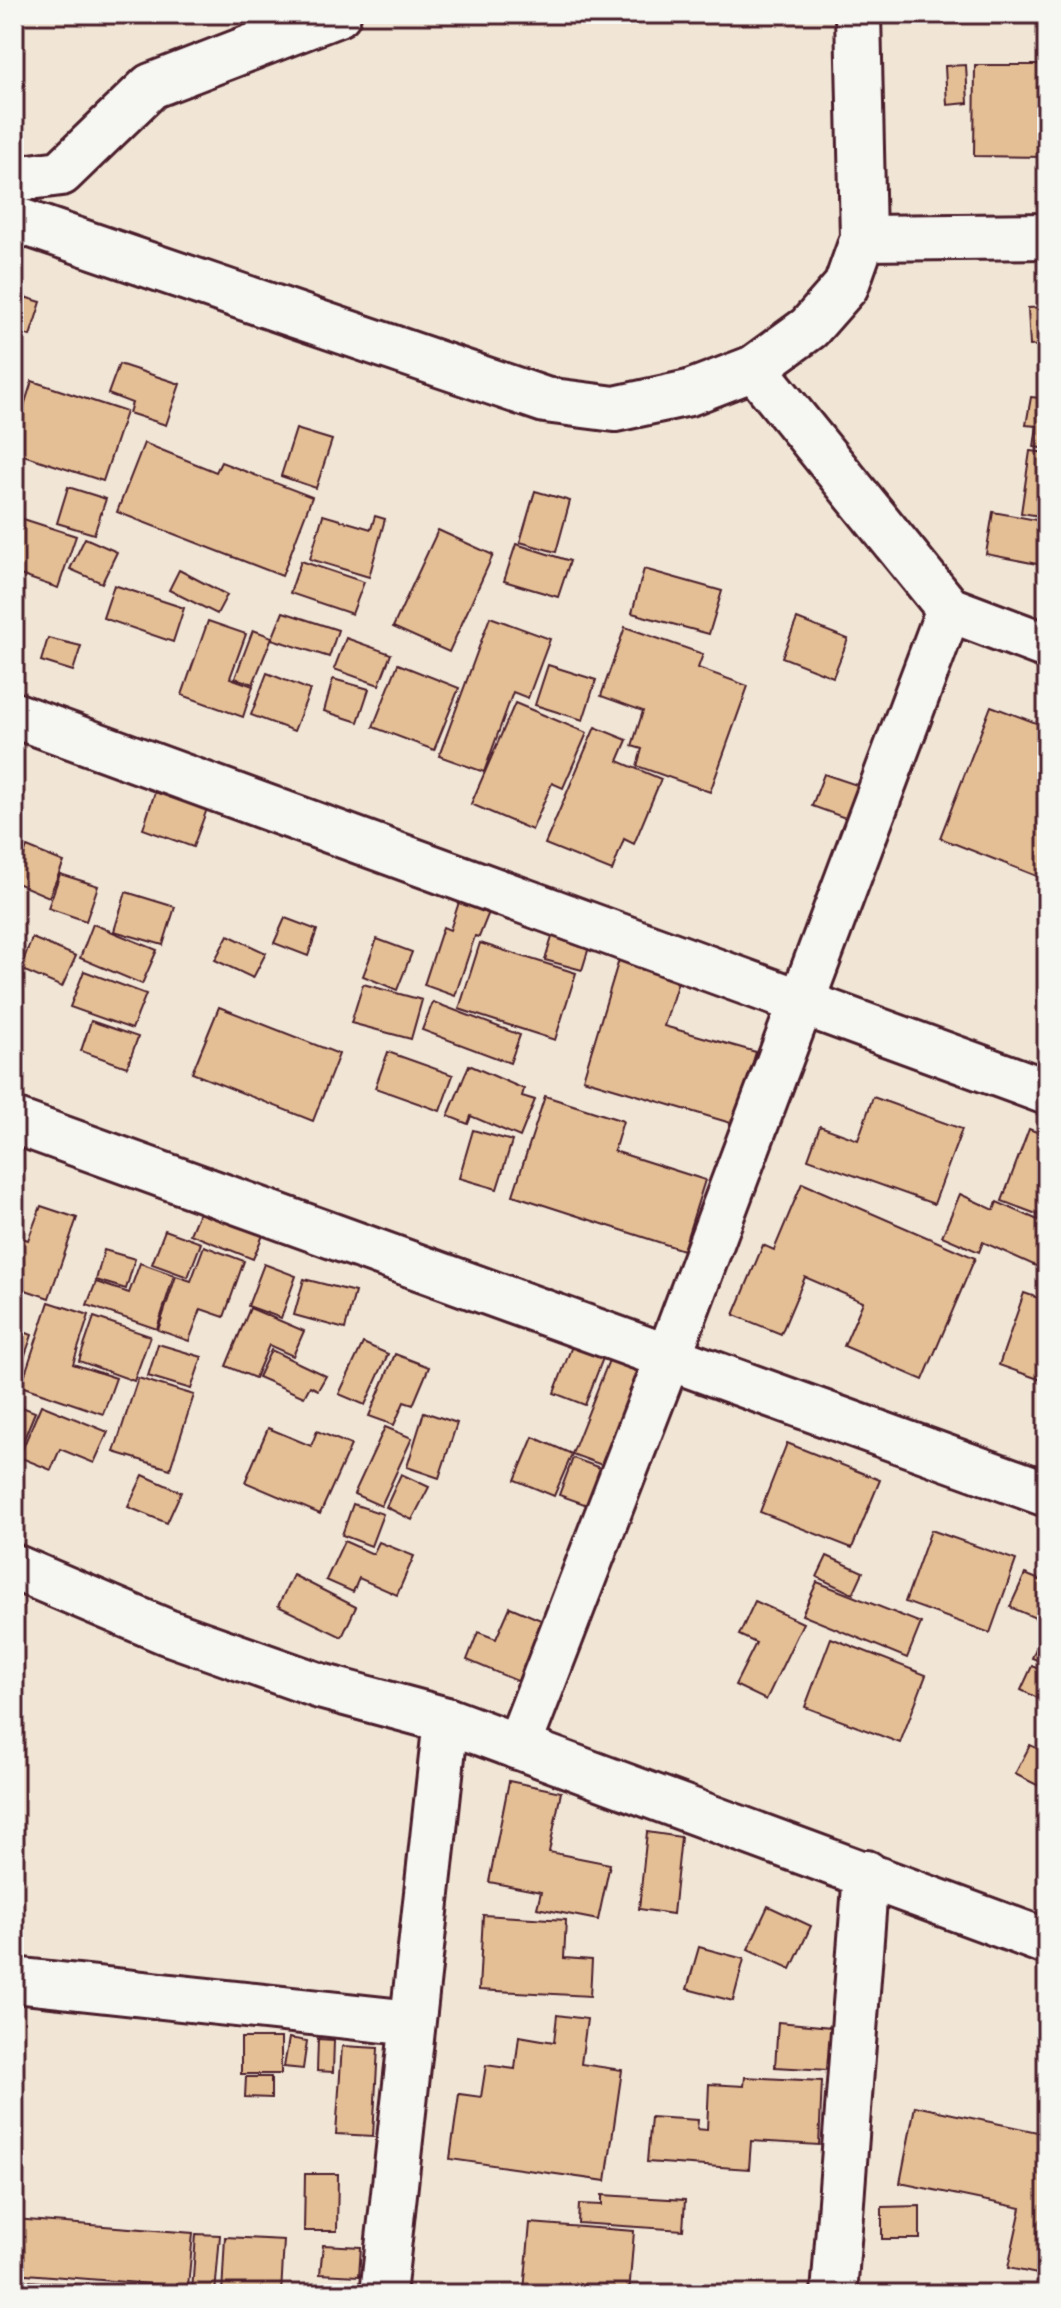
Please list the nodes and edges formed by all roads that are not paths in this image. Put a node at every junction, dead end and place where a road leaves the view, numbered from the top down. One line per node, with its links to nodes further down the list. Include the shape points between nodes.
1 (338, 14): 3 (street, via 151,86 61,173)
2 (858, 14): 6 (street)
3 (14, 179)
4 (14, 219): 7 (street, via 545,400 615,409 689,393)
5 (1047, 236): 6 (street)
6 (863, 238): 7 (street, via 846,286 809,328)
7 (754, 368): 8 (street)
8 (949, 609): 9 (street); 11 (street)
9 (1047, 646)
10 (14, 715): 11 (street)
11 (800, 1002): 12 (street); 14 (street)
12 (1047, 1092)
13 (14, 1121): 14 (street)
14 (668, 1358): 15 (street); 18 (street)
15 (1047, 1494)
16 (14, 1567): 17 (street, via 167,1632 320,1686)
17 (446, 1720): 18 (street); 22 (street)
18 (518, 1747): 19 (street)
19 (866, 1873): 20 (street); 24 (street)
20 (1047, 1942)
21 (14, 1980): 22 (street)
22 (412, 2023): 23 (street)
23 (383, 2294)
24 (834, 2294)

